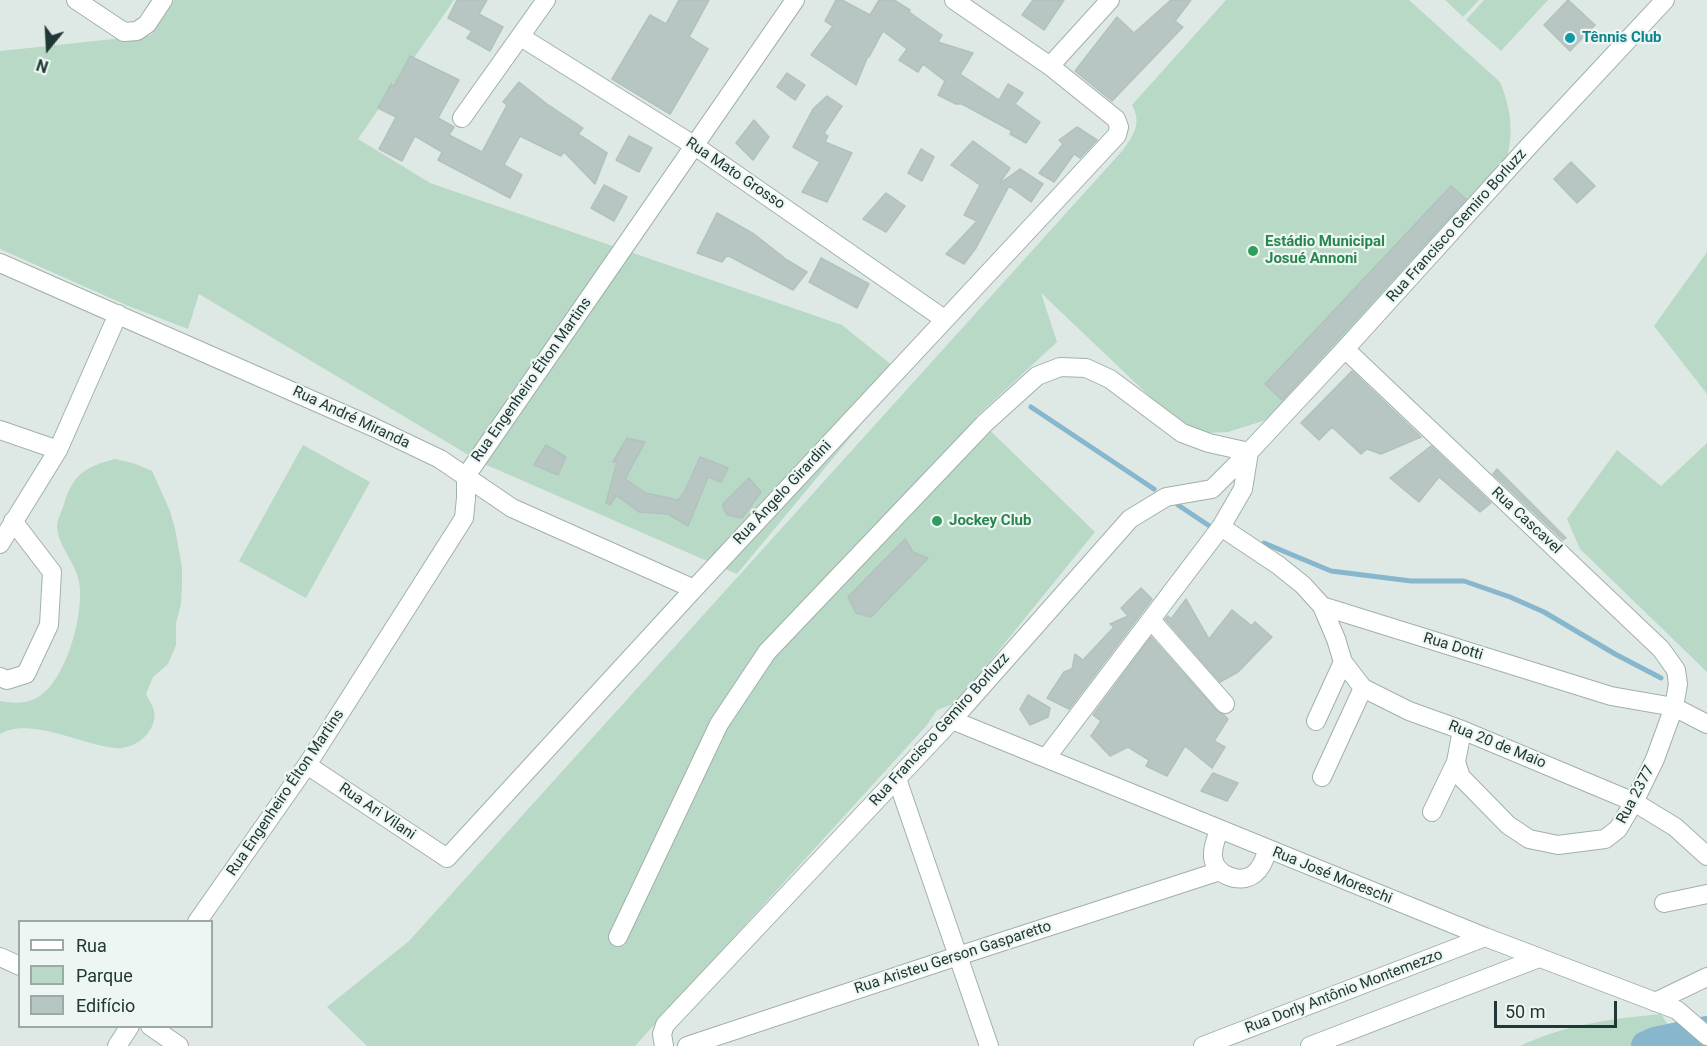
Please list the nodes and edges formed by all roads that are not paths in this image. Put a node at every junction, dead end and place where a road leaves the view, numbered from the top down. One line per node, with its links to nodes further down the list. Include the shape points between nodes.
1 (76, 0): 2 (street, via 124,32 137,31 147,24)
2 (163, 0)
3 (546, 0): 8 (street)
4 (795, 0): 11 (street, Rua Engenheiro Élton Martins)
5 (954, 0): 9 (street)
6 (1110, 0): 9 (street)
7 (1665, 0): 15 (street, Rua Francisco Gemiro Borluzz)
8 (521, 37): 10 (street); 11 (street, Rua Mato Grosso)
9 (1050, 66): 14 (street, Rua Ângelo Girardini, via 1116,119 1117,135)
10 (462, 118)
11 (695, 146): 14 (street, Rua Mato Grosso); 19 (street, Rua Engenheiro Élton Martins)
12 (0, 263): 13 (street, Rua André Miranda)
13 (118, 314): 17 (street); 19 (street, Rua André Miranda, via 373,427)
14 (944, 319): 23 (street, Rua Ângelo Girardini)
15 (1345, 349): 18 (street, Rua Francisco Gemiro Borluzz); 30 (street, Rua Cascavel, via 1661,649 1676,670)
16 (0, 430): 17 (street)
17 (58, 450): 20 (street)
18 (1249, 452): 21 (street, via 1243,489); 31 (street, Rua Francisco Gemiro Borluzz, via 1212,489 1166,497 1130,519); 50 (street, via 1209,444 1182,433 1110,379 1086,368 1060,367 1037,376 985,423 767,652 719,724)
19 (466, 476): 23 (street, Rua André Miranda, via 512,508); 37 (street, Rua Engenheiro Élton Martins, via 464,518)
20 (14, 521): 22 (street); 27 (street, via 52,572 49,625 26,674 7,680)
21 (1221, 527): 24 (street, Rua Dotti, via 1278,565); 25 (street)
22 (0, 544)
23 (694, 589): 45 (street, Rua Ângelo Girardini)
24 (1322, 606): 26 (street, Rua 20 de Maio); 30 (street, Rua Dotti, via 1611,696)
25 (1151, 620): 29 (street); 35 (street)
26 (1343, 662): 28 (street, Rua 20 de Maio); 32 (street)
27 (0, 676)
28 (1362, 688): 34 (street, Rua 20 de Maio, via 1409,711); 38 (street)
29 (1226, 704)
30 (1674, 707): 33 (street, Rua Dotti); 40 (street, Rua 2377, via 1656,759)
31 (952, 720): 35 (street, Rua José Moreschi); 39 (street, Rua Francisco Gemiro Borluzz)
32 (1316, 721)
33 (1707, 724)
34 (1462, 730): 36 (street); 40 (street, Rua 20 de Maio)
35 (1046, 758): 42 (street, Rua José Moreschi)
36 (1456, 762): 40 (street, Rua 2377, via 1461,777 1508,825 1529,839 1558,845 1605,839 1618,829); 41 (street)
37 (307, 765): 45 (street, Rua Ari Vilani); 49 (street, Rua Engenheiro Élton Martins)
38 (1322, 777)
39 (897, 779): 52 (street); 63 (street, Rua Francisco Gemiro Borluzz, via 665,1025)
40 (1634, 802): 44 (street, Rua 20 de Maio, via 1675,827)
41 (1432, 812)
42 (1220, 830): 43 (street, Rua José Moreschi); 46 (street, via 1213,854)
43 (1268, 850): 46 (street, via 1250,877 1241,879); 51 (street, Rua José Moreschi)
44 (1707, 856)
45 (447, 858)
46 (1220, 871): 52 (street, Rua Aristeu Gerson Gasparetto)
47 (1707, 894): 48 (street)
48 (1664, 903)
49 (198, 920)
50 (618, 937)
51 (1485, 938): 54 (street, Rua José Moreschi); 66 (street, Rua Dorly Antônio Montemezzo)
52 (958, 956): 64 (street, Rua Aristeu Gerson Gasparetto); 65 (street)
53 (0, 957): 55 (street)
54 (1539, 958): 57 (street, Rua José Moreschi); 67 (street)
55 (18, 965)
56 (1707, 977): 57 (street)
57 (1655, 1002): 60 (street, Rua José Moreschi, via 1677,1010)
58 (129, 1028): 61 (street)
59 (153, 1028): 62 (street)
60 (1707, 1036)
61 (117, 1046)
62 (179, 1046)
63 (664, 1046)
64 (687, 1046)
65 (989, 1046)
66 (1203, 1046)
67 (1310, 1046)

